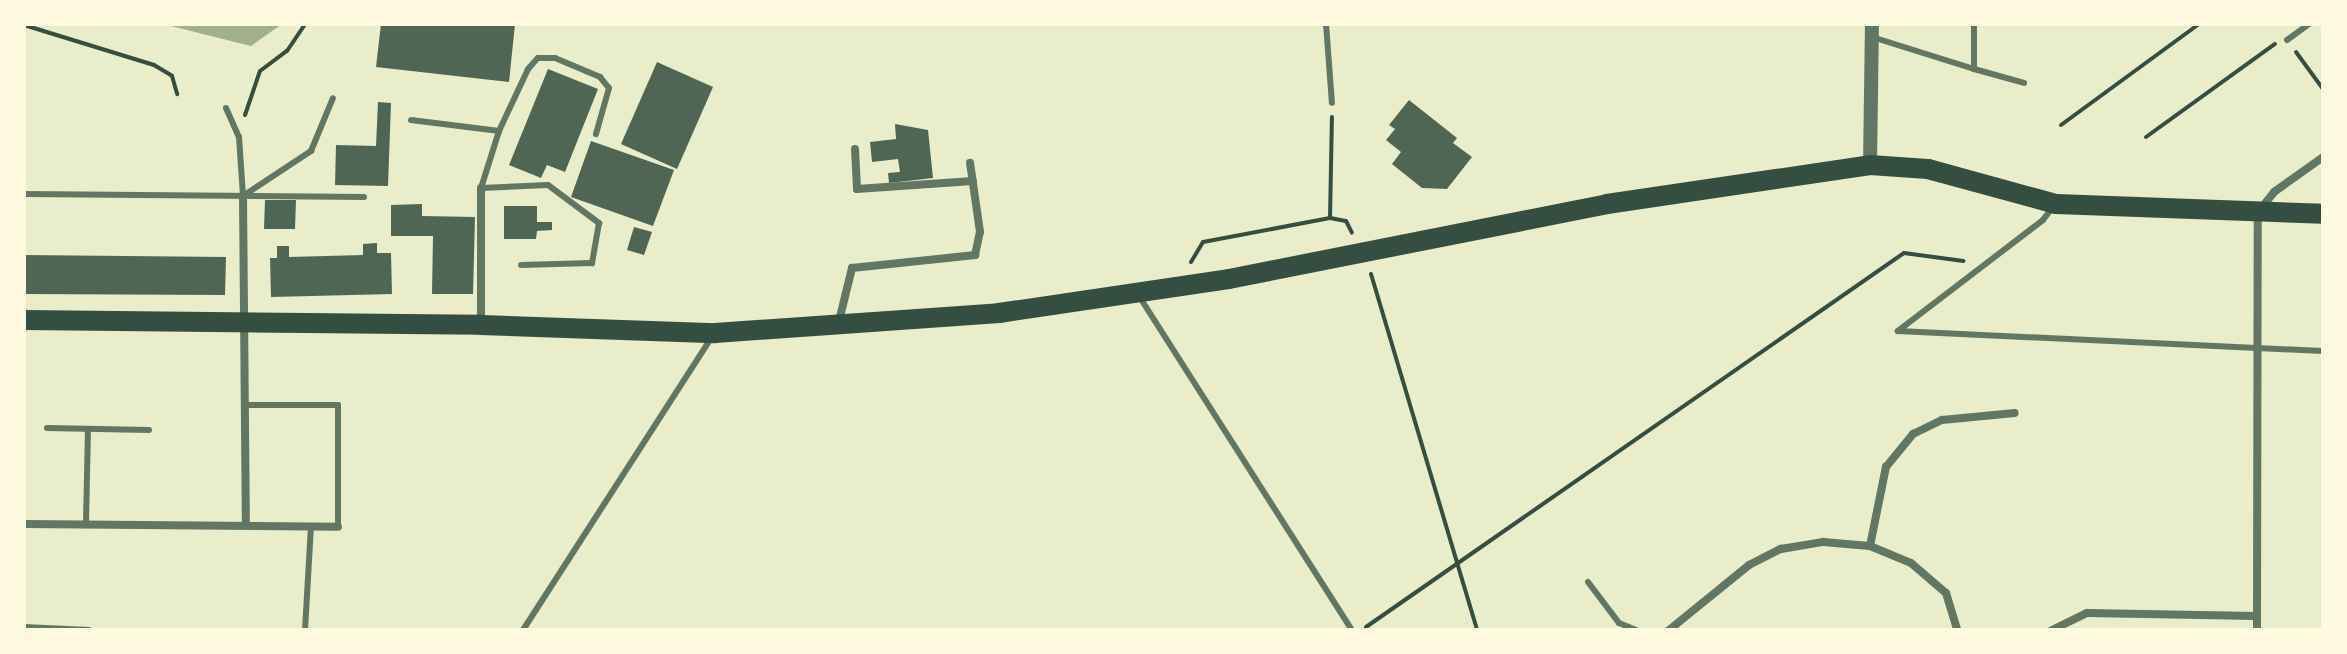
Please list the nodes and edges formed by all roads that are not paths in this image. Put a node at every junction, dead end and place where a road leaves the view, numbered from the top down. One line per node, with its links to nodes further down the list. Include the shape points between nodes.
1 (1326, 24): 9 (lane)
2 (1974, 24): 6 (lane)
3 (2309, 24): 5 (lane)
4 (1872, 30): 6 (lane); 17 (street)
5 (2287, 40)
6 (1974, 69): 7 (lane)
7 (2024, 83)
8 (333, 98): 21 (lane, via 311,151)
9 (1332, 103)
10 (226, 108): 21 (lane, via 239,137)
11 (411, 120): 12 (lane)
12 (499, 131): 13 (lane, via 528,69 538,58 555,58 600,77 609,88); 19 (lane)
13 (596, 134)
14 (855, 149): 18 (street, via 857,189)
15 (2323, 157): 24 (street, via 2274,192)
16 (970, 163): 18 (street)
17 (1870, 165): 23 (main road, via 1928,169); 27 (main road, via 1607,204)
18 (973, 181): 31 (street, via 980,232 975,255 852,268)
19 (481, 188): 26 (lane, via 548,185 599,223 592,263); 30 (street)
20 (24, 194): 21 (lane)
21 (243, 196): 22 (lane); 29 (street)
22 (364, 197)
23 (2056, 204): 24 (main road); 33 (lane, via 2043,220 1898,331)
24 (2258, 212): 25 (main road); 33 (street)
25 (2323, 214)
26 (521, 265)
27 (1136, 293): 31 (main road, via 999,313); 52 (lane)
28 (24, 320): 29 (main road)
29 (247, 323): 30 (main road); 35 (street)
30 (481, 325): 32 (main road)
31 (838, 325): 32 (main road)
32 (715, 333): 51 (lane)
33 (2258, 349): 34 (lane); 47 (street)
34 (2323, 351)
35 (248, 405): 42 (street); 44 (lane, via 338,405)
36 (2015, 413): 45 (street, via 1942,420 1913,434 1886,467)
37 (47, 428): 38 (lane)
38 (88, 429): 39 (lane); 40 (lane)
39 (149, 430)
40 (86, 523): 41 (street); 42 (street)
41 (24, 524)
42 (246, 525): 43 (street)
43 (311, 526): 44 (street); 50 (lane)
44 (338, 527)
45 (1870, 546): 54 (street, via 1823,542 1781,549 1749,565); 55 (street, via 1911,563 1946,593)
46 (1588, 582): 53 (lane, via 1619,623)
47 (2256, 616): 56 (street, via 2087,613); 57 (street)
48 (24, 627): 49 (lane)
49 (89, 630)
50 (305, 630)
51 (523, 630)
52 (1352, 630)
53 (1636, 630)
54 (1669, 630)
55 (1957, 630)
56 (2052, 630)
57 (2257, 630)

